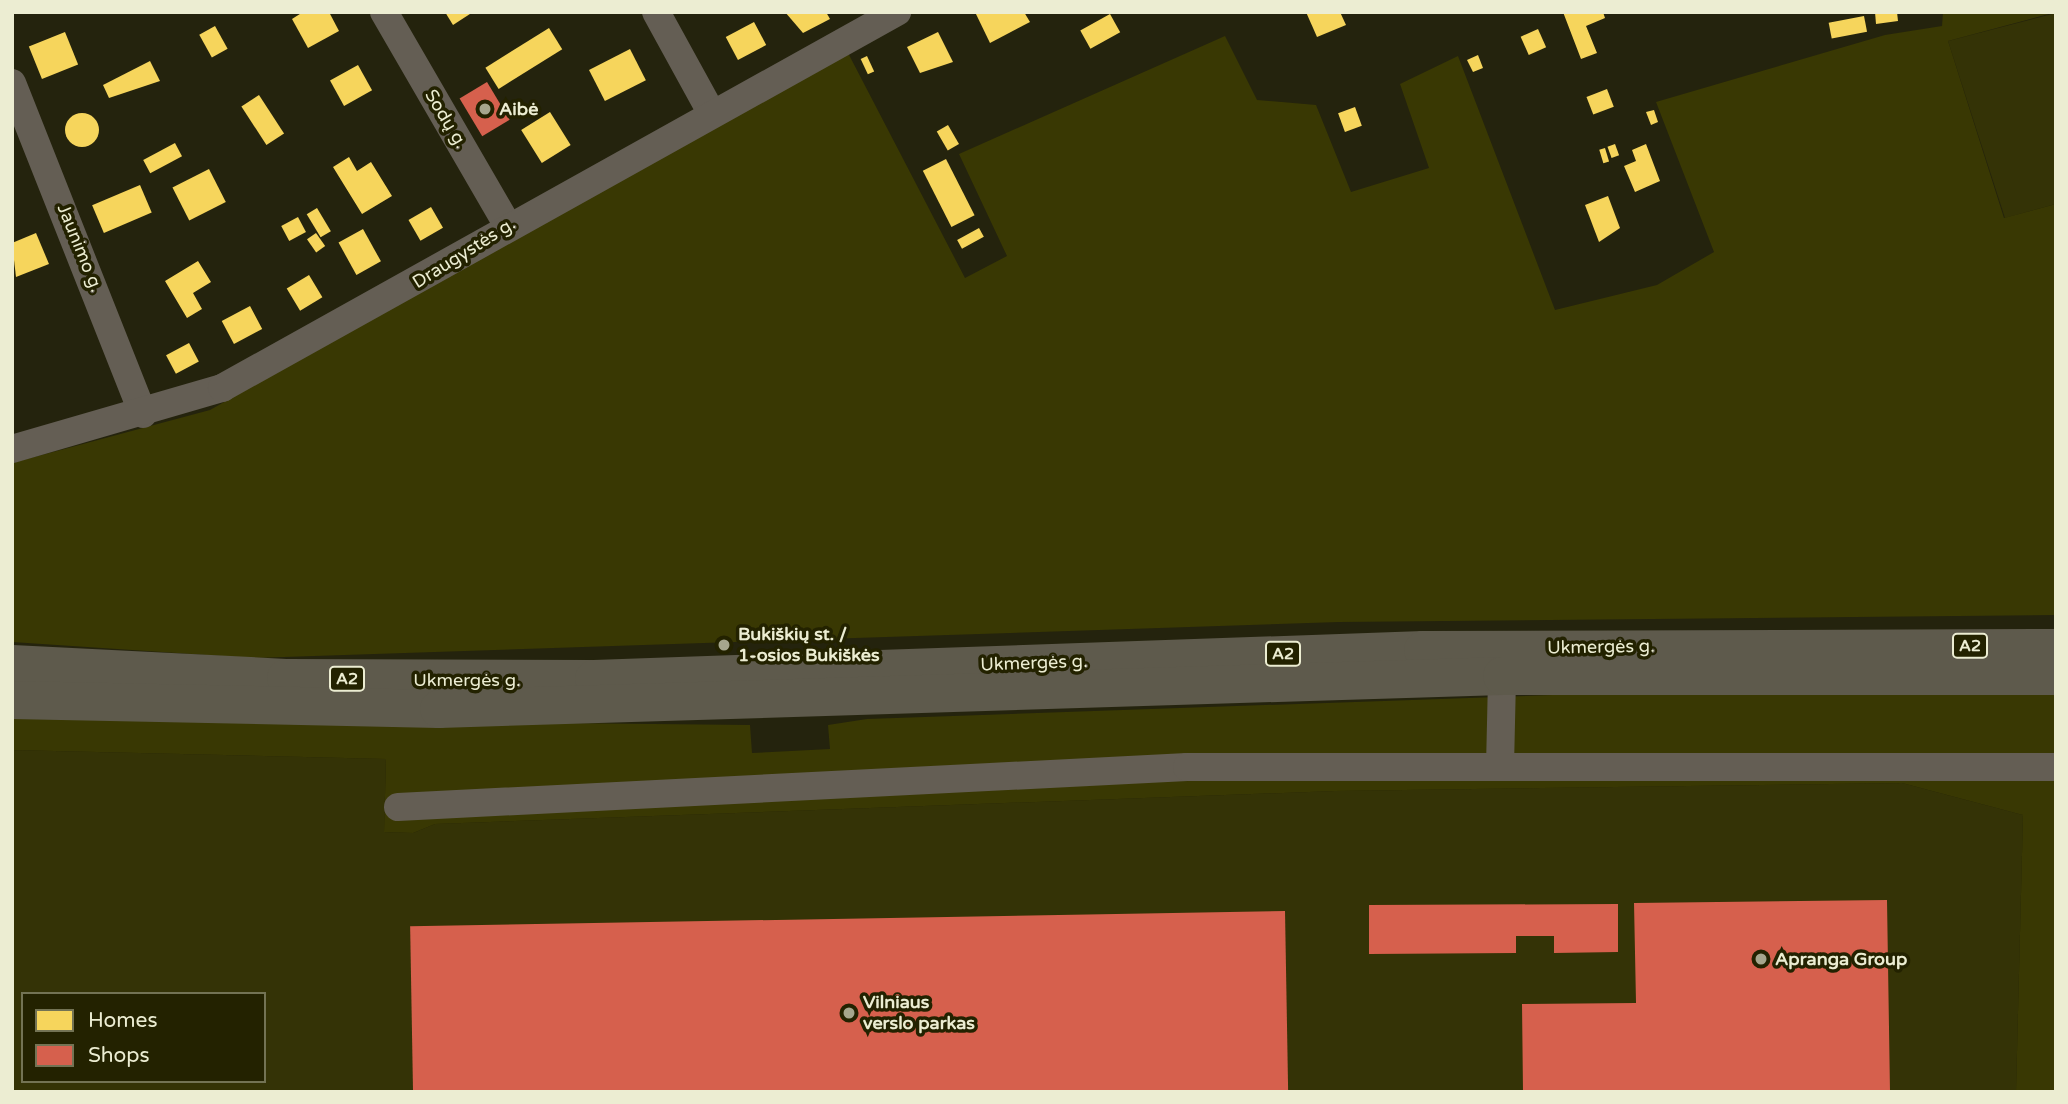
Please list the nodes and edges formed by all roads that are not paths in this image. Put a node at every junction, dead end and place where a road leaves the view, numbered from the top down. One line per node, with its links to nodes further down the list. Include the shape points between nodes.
1 (384, 12): 6 (street, Sodų g.)
2 (656, 12): 5 (street)
3 (897, 12): 5 (street, Draugystės g.)
4 (12, 83): 7 (street, Jaunimo g.)
5 (711, 112): 6 (street, Draugystės g.)
6 (508, 226): 7 (street, Draugystės g., via 461,260 222,388)
7 (143, 414): 8 (street, Draugystės g.)
8 (12, 449)
9 (2056, 648): 10 (highway, Ukmergės g. / A2, via 1423,650 581,679 286,678)
10 (12, 664)
11 (1502, 676): 12 (highway, Ukmergės g. / A2); 13 (highway, Ukmergės g. / A2, via 606,707); 14 (street)
12 (2056, 676)
13 (12, 700)
14 (1500, 767): 15 (street); 16 (street, via 1187,767)
15 (2056, 767)
16 (398, 807)

